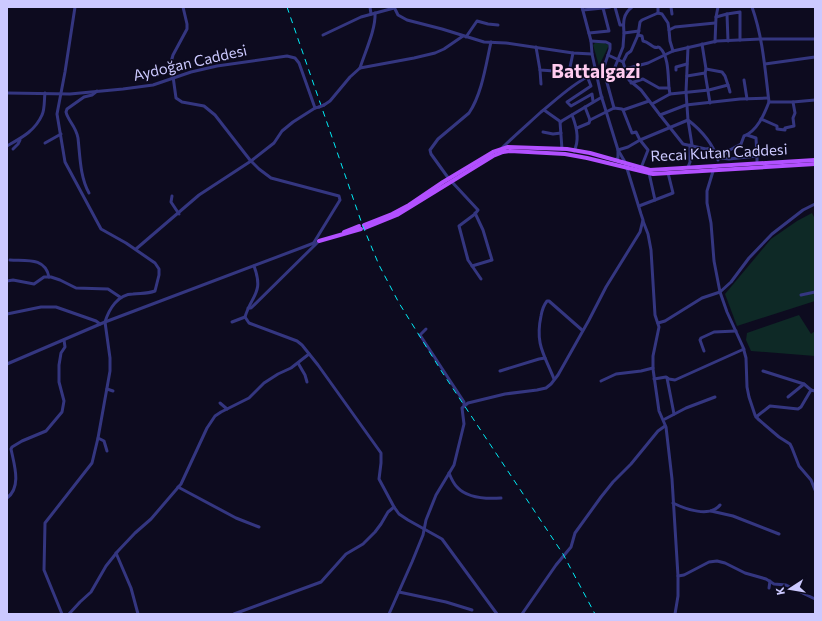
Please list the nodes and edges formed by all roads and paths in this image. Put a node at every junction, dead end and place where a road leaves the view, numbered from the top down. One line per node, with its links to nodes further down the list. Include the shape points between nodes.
1 (75, 7): 74 (street)
2 (183, 7): 60 (street, via 187,29 171,62)
3 (370, 7): 16 (street)
4 (394, 7): 14 (street); 28 (street, via 398,15 408,20)
5 (610, 7): 13 (street)
6 (615, 7): 22 (street, via 620,25)
7 (632, 7): 22 (street, via 625,15)
8 (658, 7): 15 (street)
9 (671, 7): 17 (street)
10 (718, 7): 19 (street)
11 (752, 7): 29 (street)
12 (582, 8): 13 (street); 24 (street)
13 (603, 8): 24 (street, via 609,31)
14 (375, 13): 16 (street); 49 (street)
15 (658, 13): 23 (street, via 666,19); 26 (street, via 640,22)
16 (371, 14): 27 (street)
17 (672, 14)
18 (727, 14): 19 (street); 31 (street, via 740,12); 33 (street)
19 (716, 16): 20 (street)
20 (715, 23): 23 (street, via 675,27); 35 (street)
21 (498, 25): 28 (street, via 478,21)
22 (623, 25): 25 (street)
23 (669, 30): 39 (street)
24 (589, 33): 32 (street)
25 (624, 33): 26 (street); 45 (street)
26 (638, 33): 43 (street, via 643,41 660,48); 46 (street, via 631,51)
27 (323, 34)
28 (465, 36): 34 (street); 49 (street, via 435,53)
29 (761, 39): 30 (street); 31 (street); 48 (street)
30 (815, 39)
31 (740, 40): 33 (street)
32 (591, 41): 41 (street); 42 (street, via 609,43)
33 (728, 41): 35 (street)
34 (491, 42): 37 (street); 130 (street, via 473,107 438,139 430,150)
35 (715, 42): 36 (street)
36 (702, 44): 38 (street); 52 (street)
37 (536, 47): 40 (street); 53 (street)
38 (688, 47): 39 (street); 47 (street)
39 (673, 51): 43 (street)
40 (572, 53): 41 (street); 53 (street, via 569,72)
41 (592, 54): 50 (street)
42 (608, 55): 45 (street); 54 (street)
43 (665, 55): 51 (street); 67 (street)
44 (815, 57): 48 (street)
45 (618, 60): 46 (street); 56 (street)
46 (623, 62): 51 (street)
47 (687, 64): 55 (street, via 676,67); 59 (street)
48 (765, 64): 80 (street)
49 (360, 68): 89 (street, bridge, via 330,101)
50 (596, 69): 54 (street); 58 (street); 78 (street)
51 (625, 69): 56 (street); 63 (street)
52 (706, 69): 57 (street); 65 (street, via 722,72)
53 (540, 70): 64 (street)
54 (602, 70): 56 (street)
55 (676, 70)
56 (613, 72)
57 (705, 73): 59 (street); 68 (street)
58 (588, 76): 66 (street); 75 (street)
59 (687, 76): 70 (street)
60 (173, 78): 69 (street, Aydoğan Caddesi, via 153,84); 89 (street, Aydoğan Caddesi, via 241,62 287,56 295,58 302,70); 120 (street, via 176,98 182,102 204,106)
61 (606, 79): 90 (street)
62 (744, 80): 79 (street)
63 (631, 83): 67 (street, via 643,79 659,88); 84 (street)
64 (541, 84)
65 (728, 85): 68 (street); 71 (street)
66 (591, 86): 76 (street); 83 (street)
67 (669, 88): 77 (street)
68 (708, 90): 70 (street); 86 (street)
69 (97, 91): 74 (street, Aydoğan Caddesi); 131 (street, via 84,97 66,112 78,138 85,186)
70 (686, 92): 77 (street); 87 (street)
71 (730, 92)
72 (7, 93): 73 (street, Aydoğan Caddesi)
73 (45, 93): 74 (street, Aydoğan Caddesi); 106 (street, via 42,115 30,132)
74 (60, 93): 104 (street, via 57,114)
75 (562, 94): 83 (street); 91 (street)
76 (592, 94): 82 (street); 83 (street, via 572,106)
77 (670, 94): 84 (street)
78 (602, 97): 82 (street); 93 (street)
79 (747, 99): 80 (street); 86 (street)
80 (768, 100): 85 (street); 96 (street)
81 (815, 100): 85 (street)
82 (594, 101): 88 (street)
83 (567, 102)
84 (651, 102): 92 (street); 95 (street)
85 (793, 102): 96 (street, via 794,126 781,130)
86 (710, 103): 87 (street)
87 (686, 105): 95 (street); 98 (street)
88 (585, 106): 94 (street); 97 (street)
89 (315, 108): 120 (street, via 292,122 274,143)
90 (614, 108): 92 (street); 93 (street)
91 (544, 110): 99 (street); 114 (street, via 519,131)
92 (622, 110): 107 (street, via 632,133 636,132)
93 (606, 112): 97 (street); 116 (street)
94 (572, 115): 99 (street); 101 (street)
95 (660, 115): 100 (street)
96 (761, 119): 105 (street, via 754,131)
97 (590, 120): 101 (street, via 589,123)
98 (688, 120): 100 (street); 109 (street); 111 (street, via 696,126)
99 (561, 122): 103 (street)
100 (670, 127): 107 (street); 109 (street, via 681,142)
101 (577, 128): 115 (street)
102 (543, 132): 103 (street)
103 (561, 133): 113 (street)
104 (61, 134): 108 (street); 142 (street, via 65,162 101,229)
105 (747, 135): 117 (street, via 756,138); 122 (street, via 741,144)
106 (20, 140): 110 (street); 112 (street)
107 (640, 140): 116 (street); 126 (street, via 648,150)
108 (45, 142)
109 (691, 145): 111 (street); 127 (street)
110 (7, 146)
111 (712, 148): 122 (street)
112 (14, 149)
113 (562, 149): 114 (main road, Recai Kutan Caddesi, via 508,147); 115 (main road, Recai Kutan Caddesi)
114 (502, 150): 125 (main road, Recai Kutan Caddesi, via 565,154); 130 (main road)
115 (574, 150): 118 (main road, Recai Kutan Caddesi)
116 (618, 150): 118 (street); 121 (street)
117 (757, 156): 122 (street); 123 (street)
118 (616, 160): 121 (main road, Recai Kutan Caddesi)
119 (815, 160): 123 (main road, Recai Kutan Caddesi)
120 (251, 161): 137 (street, via 200,195); 141 (street, via 271,178 339,196 340,200)
121 (625, 162): 125 (street); 126 (main road, Recai Kutan Caddesi)
122 (717, 162): 123 (main road, Recai Kutan Caddesi); 124 (main road, Recai Kutan Caddesi); 127 (main road, Recai Kutan Caddesi); 129 (main road, Recai Kutan Caddesi); 149 (street, via 707,191 707,203)
123 (757, 163)
124 (815, 164)
125 (627, 168): 128 (main road, Recai Kutan Caddesi); 135 (street)
126 (641, 168): 127 (main road, Recai Kutan Caddesi)
127 (688, 168)
128 (649, 173): 129 (main road, Recai Kutan Caddesi); 133 (street)
129 (668, 173): 133 (street, via 673,193)
130 (450, 180): 138 (street, via 478,210); 140 (main road, via 397,215)
131 (89, 193)
132 (172, 196): 137 (street, via 171,202)
133 (655, 200): 135 (street)
134 (814, 205): 136 (street); 149 (street, via 803,210 772,234)
135 (639, 206): 139 (street)
136 (815, 210)
137 (179, 214): 142 (street)
138 (475, 214): 145 (street, via 459,226); 145 (street, via 492,260)
139 (643, 220): 158 (street, via 652,250 655,315); 161 (street, via 640,232)
140 (319, 241): 141 (street); 153 (street, via 251,308)
141 (313, 244): 144 (street)
142 (136, 249): 152 (street, via 155,263 158,269 155,291)
143 (10, 260): 146 (street, via 35,261 48,270)
144 (254, 266): 153 (street, via 259,280); 156 (street)
145 (472, 266): 147 (street)
146 (49, 277): 148 (street, via 44,277 34,284); 152 (street, via 76,288 108,289)
147 (481, 279)
148 (7, 281)
149 (720, 292): 158 (street, via 702,298); 162 (street)
150 (815, 292): 151 (street)
151 (801, 295)
152 (120, 297): 156 (street)
153 (248, 308): 155 (street)
154 (7, 314): 159 (street, via 41,307 56,307)
155 (245, 317): 157 (street); 166 (street, via 256,327 297,341)
156 (105, 322): 159 (street); 179 (street, via 110,358)
157 (232, 322)
158 (658, 323): 170 (street)
159 (100, 324): 163 (street)
160 (426, 329): 185 (street, via 420,335)
161 (582, 330): 167 (street, via 547,301 543,305 538,328 539,345); 174 (street)
162 (736, 331): 164 (street); 165 (street, via 714,332 700,338)
163 (64, 340): 168 (street); 196 (street, via 65,347 59,365 59,382 64,401 62,412 46,431 12,447 15,485 12,494)
164 (744, 349): 173 (street, via 675,380); 188 (street, via 747,387)
165 (704, 351)
166 (308, 354): 169 (street); 200 (street, via 318,364 381,453 379,479)
167 (545, 358): 171 (street); 174 (street)
168 (7, 364)
169 (298, 364): 177 (street); 186 (street, via 264,383 249,398)
170 (653, 368): 175 (street); 176 (street, via 616,374)
171 (500, 371)
172 (763, 372): 178 (street)
173 (667, 377): 175 (street); 187 (street)
174 (554, 379): 185 (street, via 546,388 505,394)
175 (654, 379): 190 (street, via 658,411)
176 (601, 381)
177 (307, 382)
178 (804, 384): 180 (street); 183 (street)
179 (107, 389): 181 (street); 191 (street)
180 (813, 390): 188 (street, via 798,409 770,406)
181 (113, 392)
182 (715, 397): 187 (street)
183 (788, 397)
184 (220, 402): 186 (street)
185 (464, 405): 193 (street, via 464,424 454,465)
186 (227, 409): 194 (street, via 215,416 207,428)
187 (674, 414): 189 (street)
188 (756, 417): 195 (street, via 790,444 799,466 811,480)
189 (665, 419)
190 (665, 426): 198 (street); 218 (street, via 612,482 575,533 571,547)
191 (98, 438): 192 (street, via 104,441); 212 (street, via 92,463 44,523 44,570)
192 (107, 451)
193 (449, 473): 197 (street, via 456,486 463,491 478,497); 203 (street, via 436,495)
194 (178, 487): 202 (street, via 236,518); 205 (street, via 151,519)
195 (815, 490)
196 (7, 498)
197 (501, 498)
198 (673, 502): 201 (street, via 692,510); 206 (street)
199 (720, 505): 201 (street)
200 (394, 507): 203 (street, via 399,514); 215 (street, via 375,532 363,544 346,554 321,582)
201 (711, 510): 204 (street)
202 (259, 527)
203 (424, 529): 209 (street); 217 (street, via 442,539)
204 (779, 534)
205 (116, 553): 213 (street, via 90,592); 214 (street, via 131,588)
206 (678, 576): 207 (street, via 717,561); 219 (street)
207 (770, 581): 208 (street); 210 (street, via 786,585)
208 (769, 588)
209 (399, 592): 211 (street); 216 (street)
210 (815, 599)
211 (472, 610)
212 (62, 614)
213 (69, 614)
214 (138, 614)
215 (234, 614)
216 (388, 614)
217 (497, 614)
218 (522, 614)
219 (675, 614)

